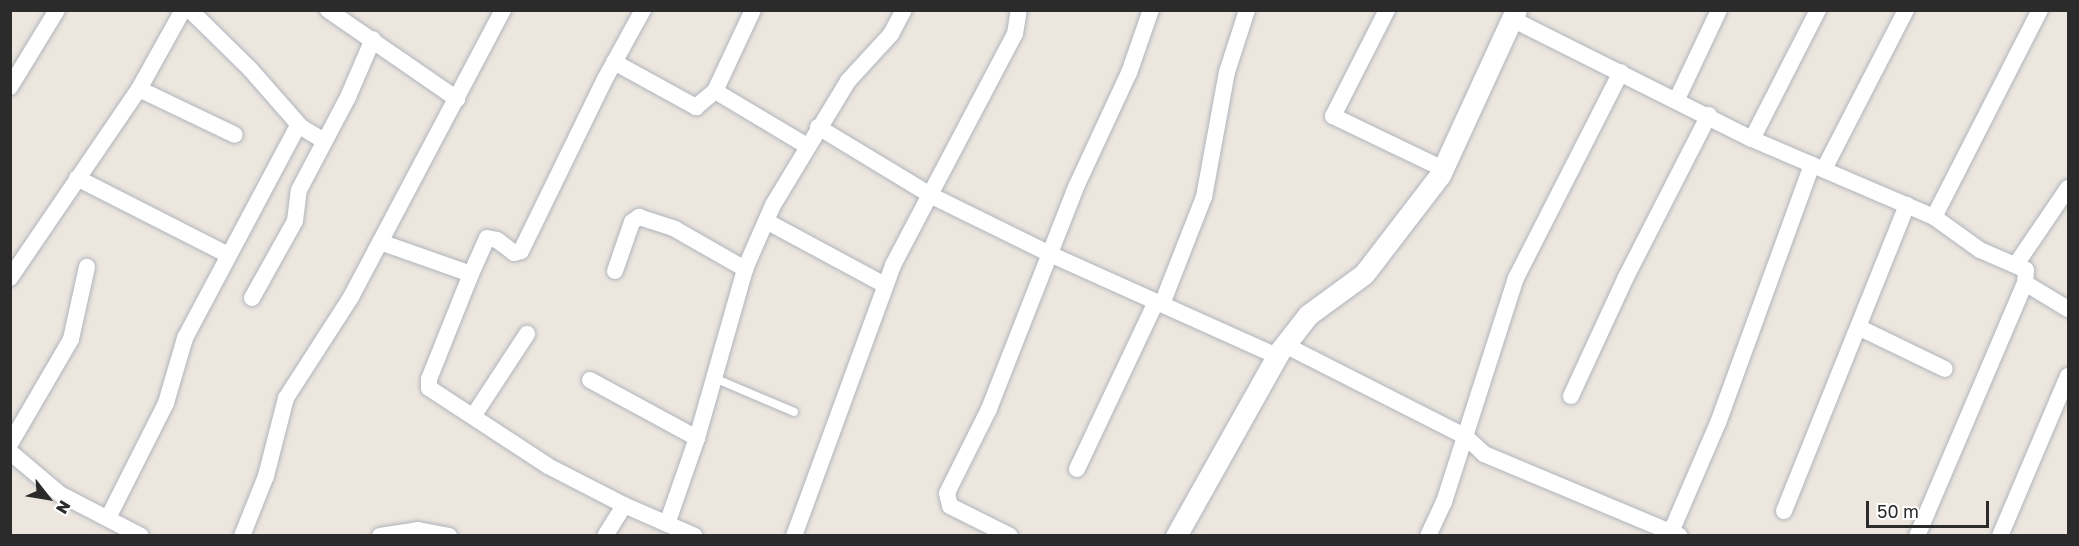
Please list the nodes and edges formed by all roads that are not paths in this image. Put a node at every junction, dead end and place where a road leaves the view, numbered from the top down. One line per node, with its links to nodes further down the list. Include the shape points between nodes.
1 (57, 10): 22 (street)
2 (183, 10): 23 (street)
3 (190, 10): 28 (street, via 250,69)
4 (328, 10): 18 (street)
5 (503, 10): 24 (street)
6 (643, 10): 20 (street)
7 (753, 10): 25 (street)
8 (904, 10): 29 (street, via 891,34 848,81)
9 (1018, 10): 38 (street, via 1015,34)
10 (1151, 10): 44 (street, via 1129,73 1076,187)
11 (1247, 10): 54 (street, via 1227,72 1204,198)
12 (1387, 10): 35 (street, via 1333,116)
13 (1719, 10): 26 (street)
14 (1818, 10): 31 (street)
15 (1906, 10): 34 (street)
16 (2040, 10): 40 (street)
17 (1514, 15): 21 (street); 35 (street)
18 (352, 16): 19 (street)
19 (373, 39): 24 (street); 32 (street)
20 (610, 70): 25 (street); 49 (street, via 521,251 514,253 497,240 487,238)
21 (1622, 72): 26 (street); 66 (street, via 1516,279)
22 (10, 87)
23 (139, 89): 30 (street); 36 (street)
24 (457, 99): 42 (street)
25 (706, 99): 33 (street)
26 (1677, 99): 27 (street)
27 (1708, 115): 31 (street); 63 (street)
28 (300, 127): 32 (street); 43 (street)
29 (818, 127): 33 (street); 38 (street)
30 (235, 135)
31 (1752, 139): 34 (street)
32 (324, 141): 53 (street, via 299,190 295,220)
33 (807, 146): 41 (street)
34 (1818, 167): 39 (street); 76 (street)
35 (1443, 169): 58 (street, via 1410,219 1364,274 1308,315)
36 (77, 178): 43 (street); 50 (street)
37 (2068, 188): 45 (street)
38 (932, 196): 44 (street); 52 (street, via 909,232)
39 (1907, 205): 40 (street); 56 (street)
40 (1934, 217): 45 (street, via 1980,250)
41 (766, 221): 47 (street); 52 (street)
42 (380, 242): 49 (street); 78 (street, via 345,307 286,398 266,476)
43 (228, 255): 73 (street, via 185,338 166,403)
44 (1052, 255): 54 (street); 83 (street, via 989,409 946,497 956,510)
45 (2017, 263): 51 (street, via 2026,270)
46 (87, 267): 68 (street, via 71,339)
47 (745, 269): 48 (street, via 675,229 639,217 632,222); 61 (street)
48 (615, 271)
49 (471, 274): 65 (street, via 428,384 433,392)
50 (10, 278)
51 (2025, 284): 55 (street); 86 (street)
52 (885, 285): 82 (street)
53 (252, 298)
54 (1159, 303): 58 (street); 70 (street)
55 (2068, 309)
56 (1860, 328): 59 (street); 72 (street)
57 (527, 333): 65 (street)
58 (1281, 350): 66 (street); 84 (street)
59 (1945, 369)
60 (2068, 375): 87 (street)
61 (714, 378): 64 (lane); 67 (street)
62 (590, 380): 67 (street)
63 (1570, 396)
64 (794, 412)
65 (474, 415): 71 (street, via 548,466)
66 (1466, 437): 76 (street, via 1484,454); 85 (street)
67 (697, 438): 74 (street)
68 (10, 444)
69 (10, 452): 73 (street, via 60,494)
70 (1077, 469)
71 (624, 506): 74 (street); 81 (street)
72 (1784, 511)
73 (108, 518): 77 (street)
74 (667, 524): 75 (street)
75 (688, 534)
76 (1676, 534)
77 (140, 535)
78 (242, 536)
79 (380, 536): 80 (street, via 418,530)
80 (449, 536)
81 (605, 536)
82 (794, 536)
83 (1010, 536)
84 (1176, 536)
85 (1428, 536)
86 (1917, 536)
87 (2000, 536)

